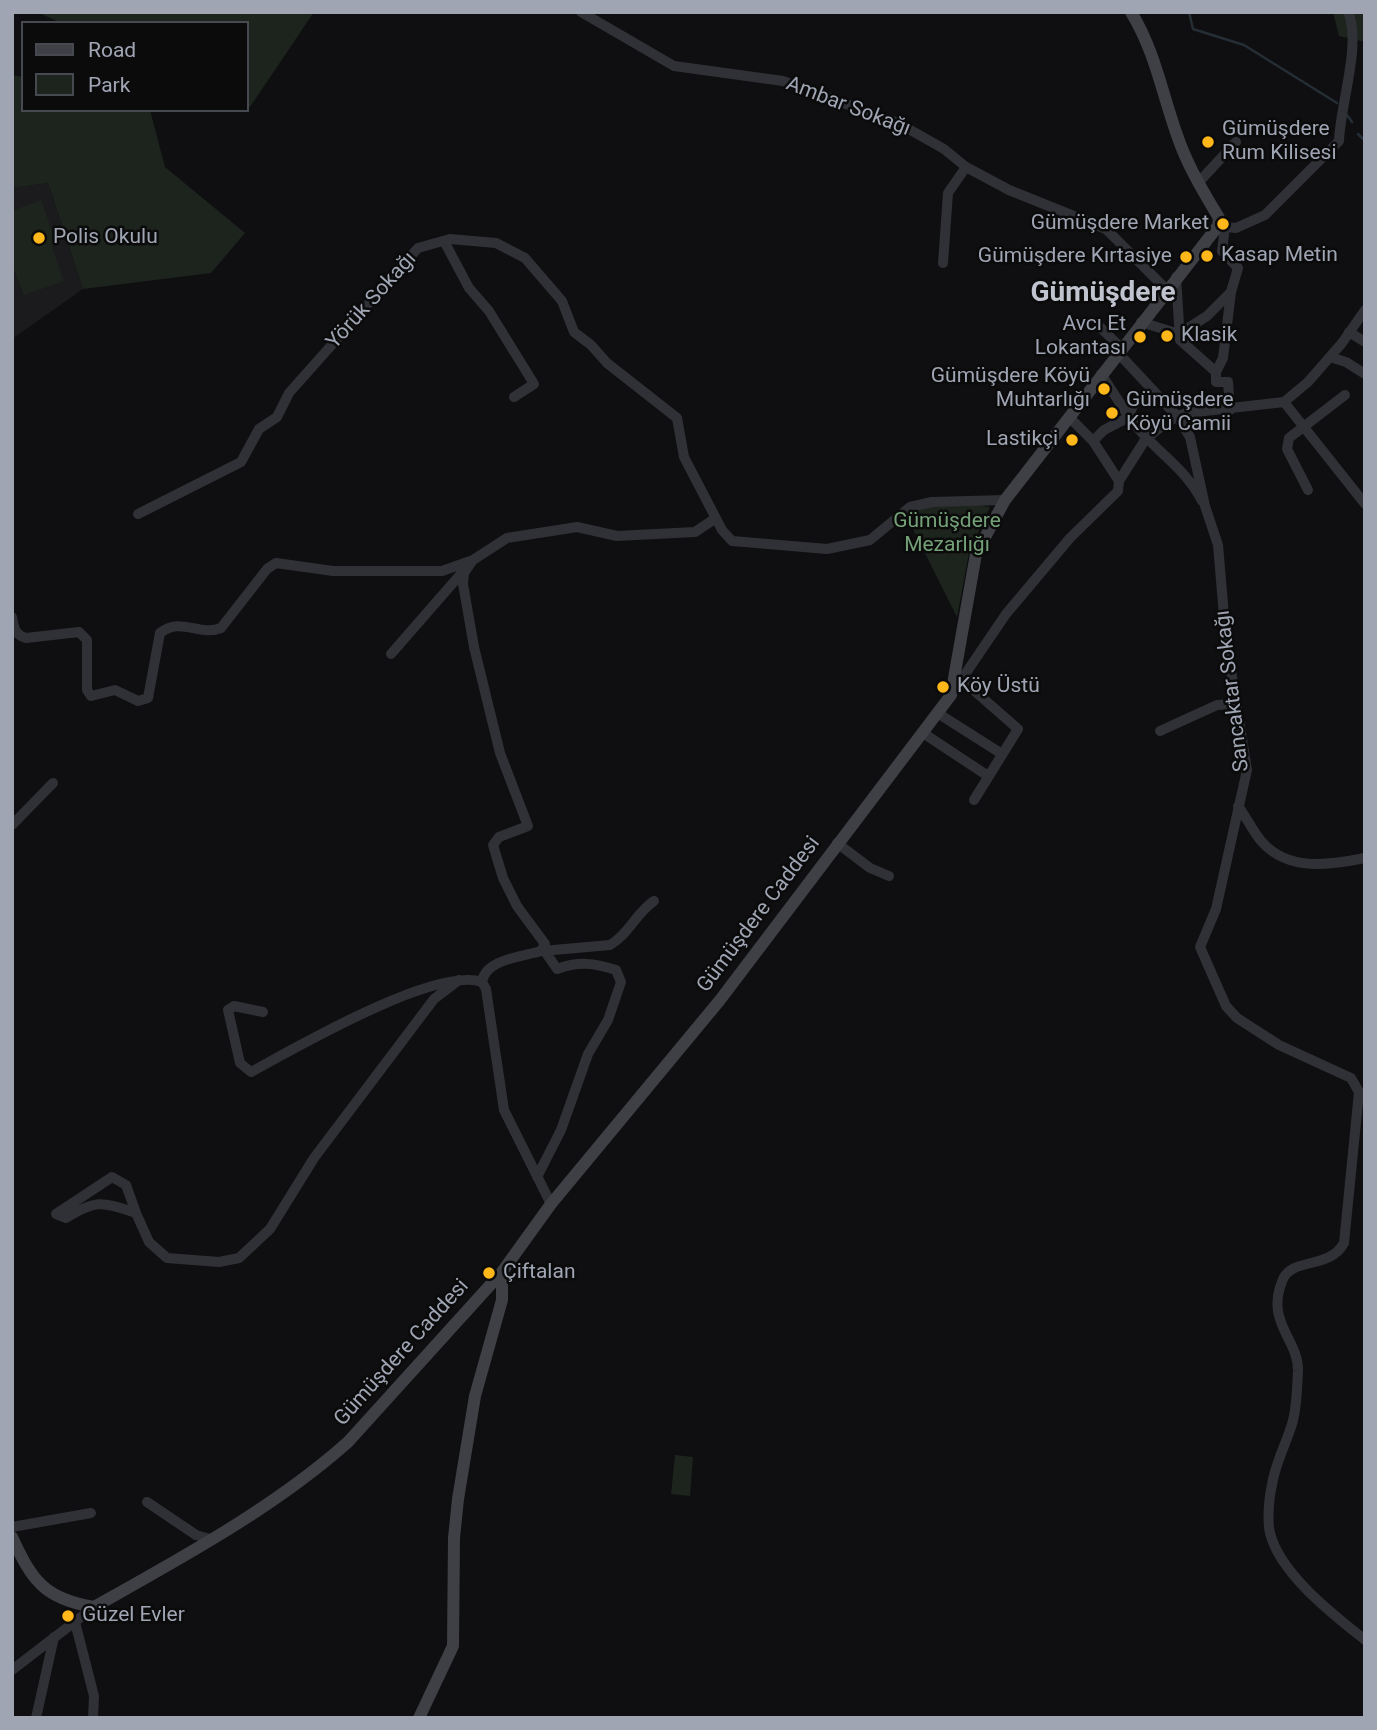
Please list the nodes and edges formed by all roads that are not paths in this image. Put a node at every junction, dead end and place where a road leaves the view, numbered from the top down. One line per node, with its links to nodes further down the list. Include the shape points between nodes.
1 (581, 12): 5 (street, Ambar Sokağı, via 674,66 783,81 898,123)
2 (1131, 12): 6 (street, via 1154,56 1178,136)
3 (1348, 12): 7 (street, via 1354,42 1339,141 1265,215 1250,224)
4 (1236, 142): 6 (street)
5 (966, 167): 9 (street, via 948,193); 11 (street, Ambar Sokağı, via 1009,190 1106,229)
6 (1198, 183): 7 (street)
7 (1221, 227): 10 (street, Gümüşdere Caddesi); 12 (street, via 1222,251 1238,268)
8 (444, 241): 26 (street, via 469,288 489,311 534,384); 40 (street, Yörük Sokağı, via 418,248 289,393 277,417 259,429 242,462); 41 (street, Yörük Sokağı, via 496,243 524,258 562,301 574,332 677,418 684,457)
9 (943, 263)
10 (1176, 276): 11 (street, Gümüşdere Caddesi); 17 (street)
11 (1166, 289): 14 (street, Gümüşdere Caddesi)
12 (1231, 292): 17 (street, via 1207,316); 21 (street, via 1226,345)
13 (1365, 310): 16 (street)
14 (1141, 322): 17 (street); 19 (street, Gümüşdere Caddesi)
15 (1098, 325): 19 (street, Sancaktar Sokağı)
16 (1349, 332): 18 (street); 20 (street)
17 (1179, 334): 21 (street, via 1184,345)
18 (1365, 342)
19 (1121, 353): 22 (street, Gümüşdere Caddesi); 24 (street, Sancaktar Sokağı)
20 (1330, 357): 23 (street); 27 (street)
21 (1216, 372): 28 (street, via 1216,382 1228,382)
22 (1101, 374): 30 (street, Gümüşdere Caddesi); 31 (street)
23 (1365, 374)
24 (1154, 392): 29 (street, Sancaktar Sokağı); 31 (street, via 1133,405)
25 (1345, 395): 32 (street)
26 (514, 397)
27 (1284, 402): 28 (street); 32 (street)
28 (1230, 410): 29 (street)
29 (1177, 416): 33 (street); 39 (street, Sancaktar Sokağı, via 1194,447)
30 (1069, 417): 34 (street); 37 (street, Gümüşdere Caddesi)
31 (1129, 417): 33 (street); 34 (street)
32 (1305, 426): 36 (street, via 1289,438 1287,449); 38 (street)
33 (1145, 440): 35 (street); 39 (street, via 1170,458)
34 (1093, 441): 35 (street)
35 (1119, 481): 45 (street, via 1118,491 1006,614)
36 (1308, 490)
37 (1004, 500): 41 (street, Yörük Sokağı, via 910,507 870,540 827,549 732,541); 46 (street, Gümüşdere Caddesi, via 975,554)
38 (1365, 504)
39 (1205, 506): 47 (street, Sancaktar Sokağı, via 1218,545)
40 (138, 514)
41 (716, 518): 42 (street, via 695,532 617,536 577,527 507,538)
42 (473, 560): 43 (street, via 442,571 333,571 276,563 221,628 210,632 178,624 160,633 148,698 138,701 115,690 91,696 87,690 87,640 79,632 26,638 14,629); 44 (street); 61 (street, via 463,584 474,648 500,753 528,826 499,837 493,845 503,878 545,944)
43 (12, 617)
44 (391, 654)
45 (962, 680): 46 (street); 51 (street, via 1018,729)
46 (951, 695): 48 (street, Gümüşdere Caddesi)
47 (1235, 704): 49 (street, via 1217,705); 55 (street, Sancaktar Sokağı, via 1247,770)
48 (939, 714): 50 (street, Gümüşdere Caddesi); 51 (street)
49 (1160, 732)
50 (923, 733): 52 (street); 57 (street, Gümüşdere Caddesi)
51 (1002, 754): 52 (street)
52 (988, 776): 54 (street)
53 (53, 783): 56 (street)
54 (974, 800)
55 (1238, 806): 58 (street, via 1264,845 1290,859 1326,866); 77 (street, Sancaktar Sokağı, via 1216,909 1200,947 1226,1006 1237,1018 1279,1045 1351,1078 1359,1092 1344,1243 1321,1263 1294,1267 1283,1278 1277,1316 1298,1367 1294,1420 1272,1485 1270,1533 1293,1576)
56 (12, 825)
57 (837, 844): 59 (street); 66 (street, Gümüşdere Caddesi, via 720,1000)
58 (1365, 858)
59 (888, 876)
60 (654, 901): 61 (street, via 610,945)
61 (544, 952): 63 (street, via 491,966 483,972); 65 (street, via 557,969 584,961 599,964 616,970 621,982)
62 (459, 980): 63 (street); 64 (street, via 405,995 251,1072 240,1063 228,1010 234,1006); 67 (street, via 434,999 363,1089 270,1229 239,1258 219,1262 167,1258 149,1242)
63 (482, 982): 65 (street, via 504,1110)
64 (263, 1012)
65 (537, 1177): 66 (street)
66 (551, 1204): 68 (street, Gümüşdere Caddesi)
67 (136, 1213): 67 (street, via 90,1203 66,1218 56,1214 112,1177 126,1185)
68 (502, 1272): 73 (street, Gümüşdere Caddesi, via 348,1442); 81 (street, via 502,1300 475,1396 458,1499 453,1646)
69 (147, 1502): 73 (street, via 196,1535)
70 (91, 1513): 71 (street)
71 (12, 1527)
72 (12, 1537): 74 (street, via 31,1575 46,1590)
73 (210, 1539): 74 (street, Gümüşdere Caddesi)
74 (94, 1607): 75 (street, Gümüşdere Caddesi)
75 (75, 1622): 76 (street, Gümüşdere Caddesi); 80 (street, via 94,1696)
76 (54, 1637): 78 (street, Gümüşdere Caddesi); 79 (street)
77 (1365, 1640)
78 (12, 1670)
79 (36, 1718)
80 (93, 1718)
81 (419, 1718)

